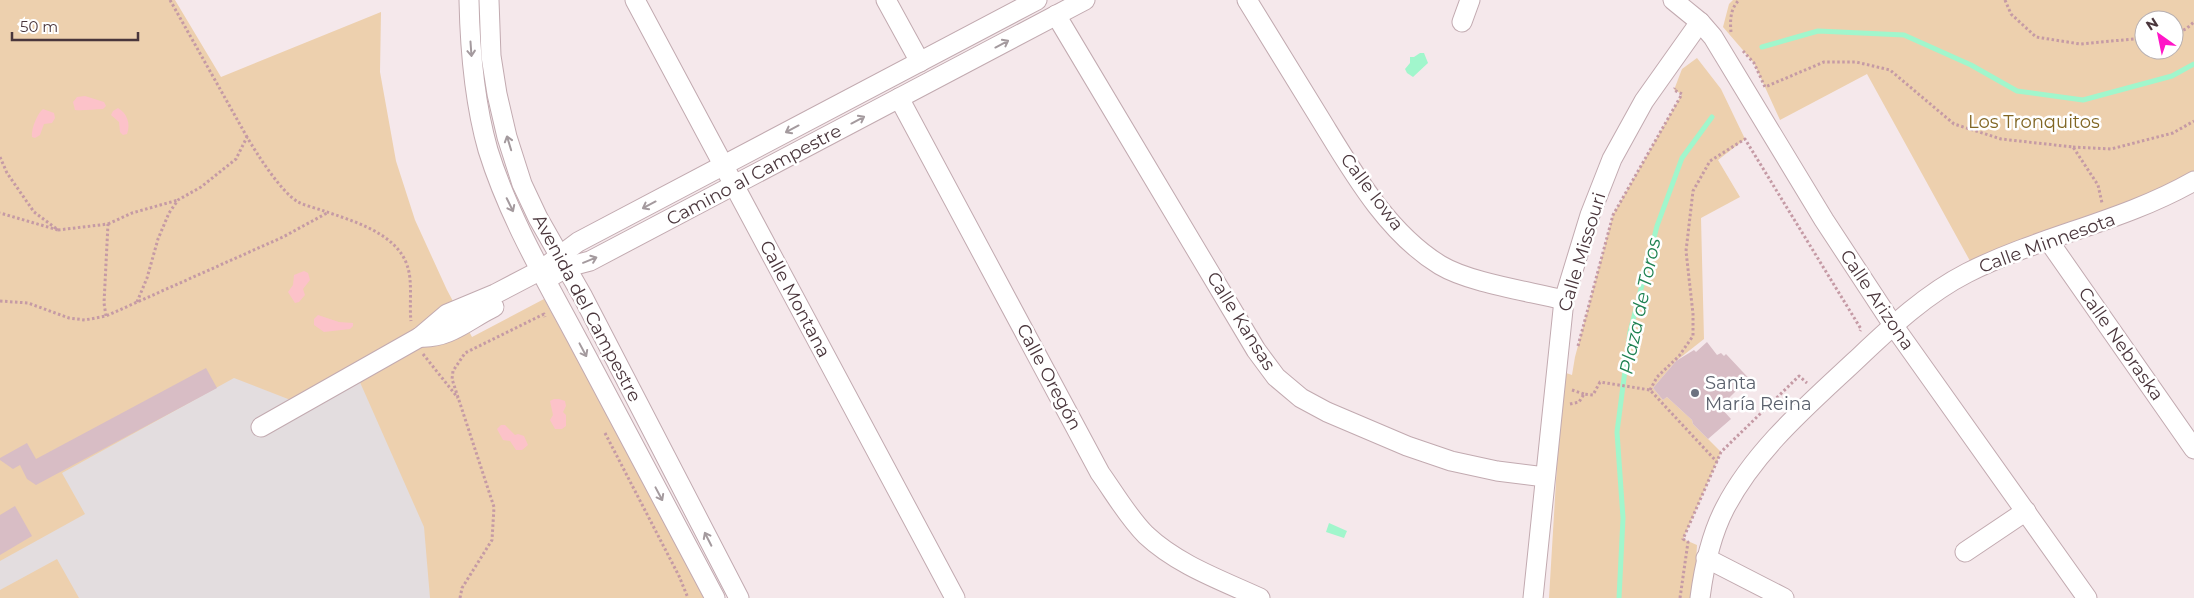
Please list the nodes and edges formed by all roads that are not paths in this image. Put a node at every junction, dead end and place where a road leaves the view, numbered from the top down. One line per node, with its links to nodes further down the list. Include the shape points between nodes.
1 (469, 0): 20 (street, Avenida del Campestre, one-way to 20, via 470,50 488,148 506,197)
2 (489, 0): 19 (street, Avenida del Campestre, one-way to 2, via 522,184 507,137 491,56)
3 (635, 0): 15 (street, Calle Montana)
4 (886, 0): 13 (street)
5 (1037, 0): 13 (street, Camino al Campestre)
6 (1085, 0): 10 (street, Camino al Campestre)
7 (1247, 0): 21 (street, Calle Iowa, via 1357,179 1384,215 1421,252 1464,276)
8 (1470, 0): 11 (street)
9 (1673, 0): 12 (street, Calle Arizona)
10 (1056, 15): 14 (street, Camino al Campestre, one-way to 10); 25 (street, Calle Kansas, via 1256,350 1276,377 1302,398 1327,412 1407,446 1451,461)
11 (1462, 22)
12 (1700, 22): 21 (street, Calle Missouri, via 1644,101 1612,159 1590,215); 22 (street, Calle Arizona, via 1713,37 1824,220)
13 (920, 62): 15 (street, Camino al Campestre, one-way to 15)
14 (899, 98): 17 (street, Camino al Campestre, one-way to 14); 34 (street, Calle Oregón, via 1100,473 1128,514 1146,535 1175,558)
15 (723, 166): 17 (street, Calle Montana); 19 (street, Camino al Campestre, one-way to 19, via 578,242)
16 (2194, 182): 18 (street, Calle Minnesota, via 2107,221)
17 (734, 185): 19 (street, Camino al Campestre, one-way to 17, via 590,261); 33 (street, Calle Montana)
18 (2048, 240): 22 (street, Calle Minnesota, via 1950,283); 24 (street, Calle Nebraska)
19 (564, 262): 20 (street, Camino al Campestre); 29 (street, Avenida del Campestre, one-way to 19)
20 (544, 275): 23 (street, Camino al Campestre, via 453,331 417,339); 30 (street, Avenida del Campestre, one-way to 30)
21 (1564, 300): 25 (street, Calle Missouri)
22 (1894, 325): 26 (street, Calle Arizona); 28 (street, Calle Minnesota, via 1820,393 1760,455 1725,509)
23 (261, 427)
24 (2194, 449)
25 (1545, 477): 35 (street, Calle Missouri)
26 (2026, 511): 27 (street); 38 (street, Calle Arizona)
27 (1965, 552)
28 (1706, 558): 36 (street, Calle Minnesota); 37 (street)
29 (720, 562): 30 (street); 32 (street, Avenida del Campestre)
30 (701, 572): 31 (street, Avenida del Campestre)
31 (715, 598)
32 (739, 598)
33 (955, 598)
34 (1260, 598)
35 (1533, 598)
36 (1700, 598)
37 (1784, 598)
38 (2087, 598)

